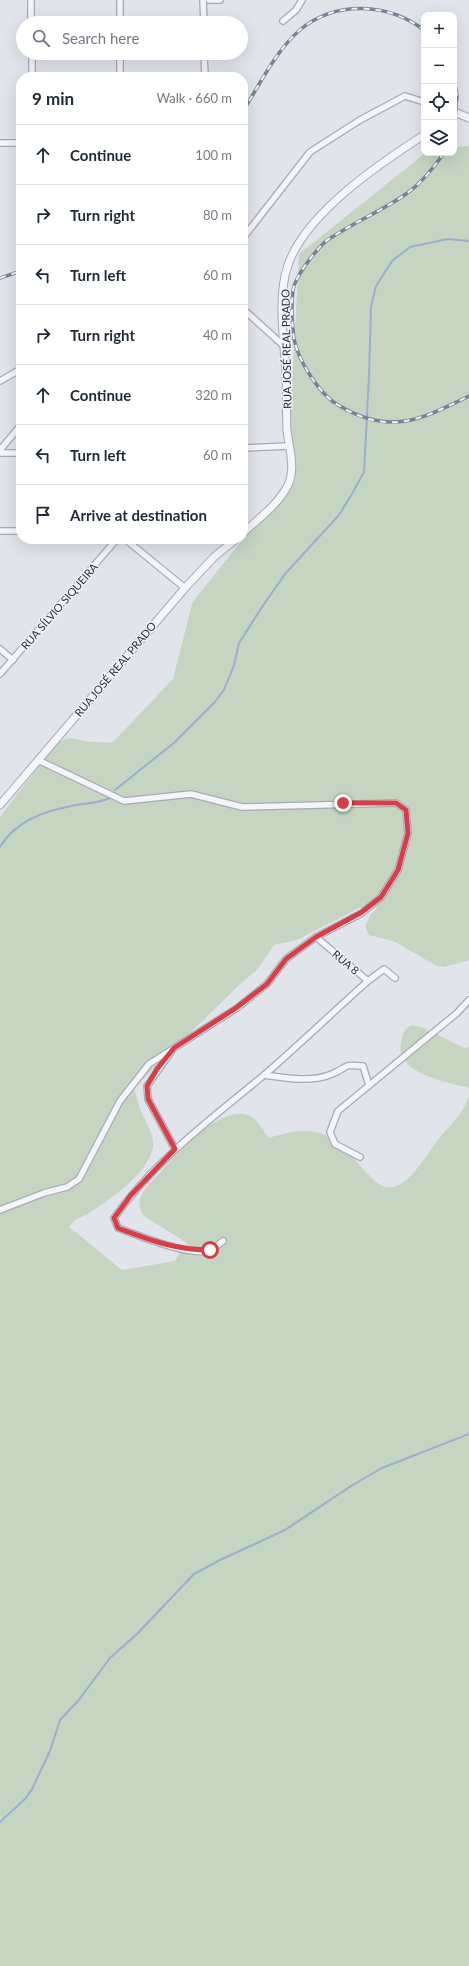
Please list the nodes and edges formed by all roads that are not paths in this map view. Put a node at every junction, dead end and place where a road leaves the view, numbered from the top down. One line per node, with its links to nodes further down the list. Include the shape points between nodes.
1 (31, 0): 7 (street)
2 (120, 0): 8 (street)
3 (203, 0): 9 (street)
4 (209, 0): 5 (street)
5 (220, 0)
6 (302, 0): 10 (street, via 296,10)
7 (31, 16)
8 (120, 16)
9 (204, 16)
10 (283, 21)
11 (32, 60): 14 (street)
12 (120, 60): 15 (street)
13 (204, 60): 16 (street)
14 (32, 72)
15 (120, 72)
16 (205, 72)
17 (421, 101): 23 (street, via 405,96 360,120 310,152)
18 (457, 115): 19 (street)
19 (469, 118)
20 (421, 137): 25 (street, RUA JOSÉ REAL PRADO, via 360,178 303,238 288,265 283,294)
21 (0, 143): 22 (street)
22 (16, 143)
23 (248, 232)
24 (248, 313): 25 (street)
25 (285, 346): 29 (street, RUA JOSÉ REAL PRADO)
26 (16, 373): 27 (street)
27 (0, 381)
28 (16, 431): 31 (street)
29 (289, 446): 30 (street); 34 (street, RUA JOSÉ REAL PRADO, via 292,467 289,483 279,499)
30 (248, 448)
31 (0, 450)
32 (0, 453): 33 (street)
33 (16, 453)
34 (248, 528)
35 (0, 531): 36 (street)
36 (16, 531)
37 (113, 544): 42 (street, RUA SÍLVIO SIQUEIRA)
38 (131, 544): 40 (street)
39 (230, 544): 40 (street, RUA JOSÉ REAL PRADO)
40 (185, 588): 44 (street, RUA JOSÉ REAL PRADO)
41 (0, 649): 42 (street)
42 (13, 660): 43 (street, RUA SÍLVIO SIQUEIRA)
43 (0, 674)
44 (38, 760): 45 (street, RUA JOSÉ REAL PRADO); 46 (street, via 124,801 191,794 242,807 396,803 406,810 408,833 398,870 381,897 362,912)
45 (0, 805)
46 (316, 937): 48 (street, RUA 8); 50 (street, via 286,959 267,984 236,1008)
47 (395, 978): 48 (street, RUA 8, via 384,969)
48 (368, 980): 51 (street)
49 (469, 1000): 52 (street, via 457,1013)
50 (174, 1048): 53 (street, via 147,1086 148,1099); 55 (street, via 149,1064 120,1101 79,1179 67,1187)
51 (264, 1075): 52 (street, via 293,1079 314,1078 332,1074 347,1064 363,1066); 53 (street)
52 (369, 1085): 54 (street, via 338,1111 330,1132 335,1144)
53 (175, 1149): 56 (street, via 131,1195 114,1218 118,1228 163,1245 194,1250 210,1250)
54 (360, 1157)
55 (0, 1210)
56 (224, 1241)

